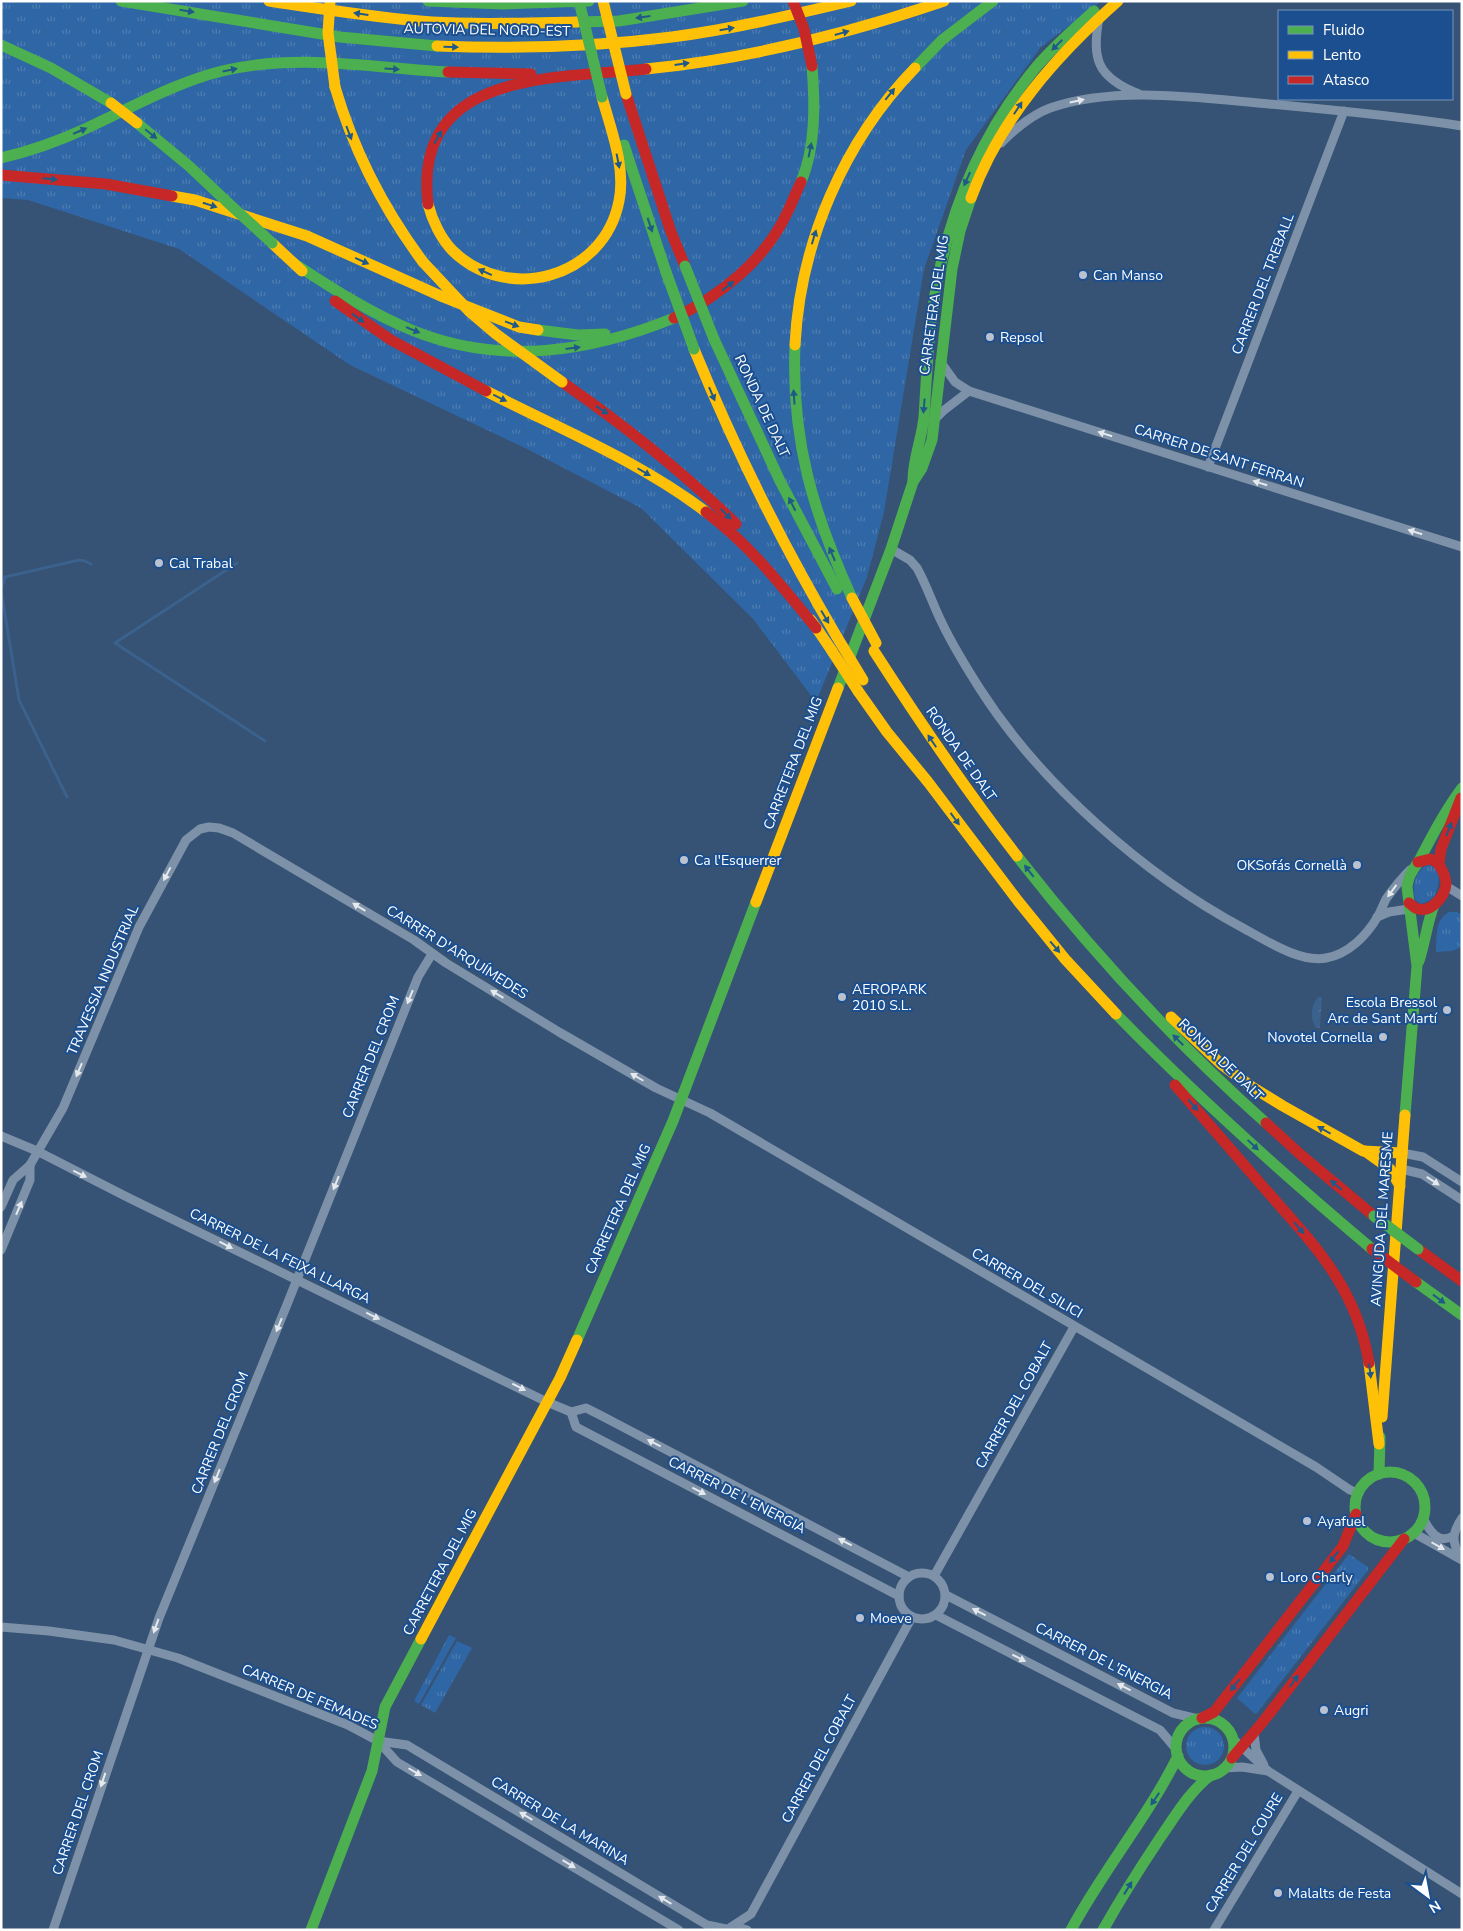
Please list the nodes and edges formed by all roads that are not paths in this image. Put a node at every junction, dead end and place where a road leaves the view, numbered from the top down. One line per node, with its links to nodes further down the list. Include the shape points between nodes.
1 (121, 1): 11 (main road, AUTOVIA DEL NORD-EST, one-way to 11, via 293,31 372,41 433,46 562,48 693,35)
2 (269, 1): 9 (main road, AUTOVIA DEL NORD-EST, one-way to 2, via 619,21 512,24 369,16)
3 (330, 1): 38 (main road, one-way to 38, bridge, via 328,33 335,87 344,119 370,180 423,262 469,311 496,334 609,414 700,487 762,553)
4 (428, 1): 6 (main road, via 502,4)
5 (579, 1): 21 (main road, bridge)
6 (588, 1): 21 (main road)
7 (602, 1): 19 (main road, bridge)
8 (611, 1): 19 (main road)
9 (743, 1)
10 (793, 1): 28 (main road, one-way to 10, bridge, via 690,312 738,279 774,236 801,183 808,160 814,115 812,66)
11 (851, 1)
12 (944, 1): 18 (main road, one-way to 12, via 723,59 817,40)
13 (993, 1): 37 (main road, one-way to 13, via 818,516 800,445 794,404 793,364 805,269 830,193 872,118 924,57)
14 (1107, 1): 32 (main road, CARRETERA DEL MIG, one-way to 32, via 1060,41 1024,81 992,128 965,185 951,221 939,274)
15 (1118, 1): 16 (main road, CARRETERA DEL MIG)
16 (1100, 17): 20 (street, via 1095,40 1098,61 1114,81); 24 (main road, CARRETERA DEL MIG, one-way to 16, via 1036,84)
17 (1, 45): 27 (main road, one-way to 27, bridge, via 50,68 137,123 189,166)
18 (634, 70): 21 (main road, one-way to 18, via 621,189 615,218 596,248 566,271 529,281 487,274 455,252 442,238 434,222 426,191 430,155 448,121 477,97 511,85); 25 (main road, one-way to 18, via 56,142 196,79 252,65 281,62 531,74)
19 (628, 89): 37 (main road, RONDA DE DALT, one-way to 19, bridge, via 780,481 714,339 671,232 629,107)
20 (1141, 95): 22 (street); 24 (street, one-way to 20, via 1013,131 1049,109 1090,99)
21 (606, 96): 39 (main road, one-way to 39, bridge, via 694,349 727,428 809,590)
22 (1344, 111): 23 (street); 33 (street, CARRER DEL TREBALL)
23 (1462, 126)
24 (992, 152): 29 (main road, CARRETERA DEL MIG, via 963,220 953,264)
25 (1, 158)
26 (1, 174): 28 (main road, one-way to 28, via 106,184 195,200 307,236 443,298 519,327 578,335 616,334)
27 (295, 264): 28 (main road, one-way to 28, via 378,316 460,345 503,351 544,351 610,341); 38 (main road, one-way to 38, via 343,307 401,347 624,461 702,509 758,556)
28 (655, 327)
29 (940, 362): 30 (street, CARRER DE SANT FERRAN, via 955,382); 31 (main road, CARRETERA DEL MIG)
30 (969, 390): 31 (street); 33 (street, CARRER DE SANT FERRAN, one-way to 30)
31 (934, 421): 32 (street); 34 (main road, CARRETERA DEL MIG, via 929,452)
32 (921, 437): 34 (main road, CARRETERA DEL MIG, via 912,471)
33 (1208, 467): 35 (street, CARRER DE SANT FERRAN, one-way to 33)
34 (913, 482): 36 (main road, CARRETERA DEL MIG)
35 (1462, 547)
36 (891, 549): 50 (street, via 917,568 956,650 982,693 1027,752 1111,835 1146,863 1219,915 1305,957 1326,958 1345,951 1364,935); 54 (main road, CARRETERA DEL MIG)
37 (850, 603): 49 (main road, RONDA DE DALT, one-way to 37, via 968,792 915,716)
38 (816, 628): 39 (main road, bridge, via 886,730)
39 (926, 780): 53 (main road, one-way to 53, via 1026,912)
40 (1462, 788): 44 (main road)
41 (1462, 795): 43 (main road, one-way to 41, via 1441,849)
42 (219, 828): 51 (street, CARRER D'ARQUÍMEDES, one-way to 42, via 258,847); 57 (street, TRAVESSIA INDUSTRIAL, one-way to 57, via 200,829 186,840 178,853 139,927 63,1108)
43 (1439, 864): 44 (main road, via 1430,859); 45 (main road)
44 (1415, 865): 48 (main road, via 1406,887); 50 (street, one-way to 50, via 1392,891)
45 (1446, 886): 46 (street); 47 (main road, via 1442,898)
46 (1462, 896)
47 (1434, 905): 48 (main road, via 1421,910); 52 (main road)
48 (1411, 907): 50 (street); 52 (main road)
49 (1059, 909): 56 (main road, one-way to 49, via 1276,1102 1226,1068); 67 (main road, RONDA DE DALT, one-way to 49, bridge, via 1374,1216 1220,1081 1134,995)
50 (1377, 917)
51 (432, 954): 54 (street, CARRER D'ARQUÍMEDES, one-way to 51, via 567,1036); 66 (street, CARRER DEL CROM, one-way to 66, via 418,977)
52 (1417, 966): 58 (main road, AVINGUDA DEL MARESME)
53 (1116, 1015): 68 (main road, one-way to 68, bridge, via 1292,1182 1372,1249); 72 (main road, one-way to 72, via 1314,1244 1339,1279 1353,1304 1367,1347)
54 (680, 1099): 69 (street, CARRER DEL SILICI, via 710,1113); 70 (main road, CARRETERA DEL MIG)
55 (1, 1136): 57 (street, CARRER DE LA FEIXA LLARGA)
56 (1363, 1150): 58 (main road); 62 (main road, via 1385,1165)
57 (37, 1151): 59 (street, TRAVESSIA INDUSTRIAL); 66 (street, CARRER DE LA FEIXA LLARGA, one-way to 66)
58 (1402, 1154): 60 (main road, AVINGUDA DEL MARESME); 61 (street, via 1423,1157)
59 (30, 1165): 64 (street, TRAVESSIA INDUSTRIAL, via 13,1180); 65 (street, TRAVESSIA INDUSTRIAL, one-way to 59, via 30,1180)
60 (1401, 1169): 62 (main road, AVINGUDA DEL MARESME); 63 (street, one-way to 63, via 1422,1174)
61 (1462, 1182)
62 (1400, 1186): 72 (main road, AVINGUDA DEL MARESME)
63 (1462, 1200)
64 (1, 1207)
65 (1, 1250)
66 (297, 1280): 70 (street, CARRER DE LA FEIXA LLARGA, one-way to 70); 88 (street, CARRER DEL CROM, one-way to 88)
67 (1462, 1281)
68 (1462, 1315)
69 (1074, 1327): 74 (street, CARRER DEL SILICI); 81 (street, CARRER DEL COBALT)
70 (547, 1402): 71 (street, CARRER DE L'ENERGIA); 91 (main road, CARRETERA DEL MIG, via 385,1708)
71 (571, 1412): 82 (street, CARRER DE L'ENERGIA, one-way to 71, via 586,1408); 84 (street, CARRER DE L'ENERGIA, one-way to 84, via 579,1429)
72 (1379, 1444): 73 (main road, AVINGUDA DEL MARESME)
73 (1379, 1474): 74 (main road, via 1369,1480); 76 (main road, via 1396,1473 1415,1482 1424,1502)
74 (1359, 1493): 75 (main road)
75 (1356, 1514): 78 (main road, via 1361,1526 1374,1538 1387,1542); 89 (main road, one-way to 89, via 1343,1546 1214,1712)
76 (1423, 1518): 78 (main road); 79 (street, via 1428,1528 1441,1539)
77 (1462, 1518): 79 (street)
78 (1409, 1536): 80 (street, one-way to 80); 90 (main road, one-way to 78)
79 (1453, 1536): 80 (street)
80 (1461, 1560)
81 (934, 1576): 82 (street, via 924,1573); 83 (street)
82 (910, 1577): 84 (street, via 902,1585)
83 (946, 1595): 85 (street); 89 (street, CARRER DE L'ENERGIA, one-way to 83, via 1172,1713)
84 (899, 1596): 86 (street, via 902,1606)
85 (936, 1615): 86 (street, via 924,1619); 93 (street, one-way to 93, via 1160,1730)
86 (912, 1617): 99 (street, CARRER DEL COBALT)
87 (1, 1627): 88 (street, CARRER DE FEMADES, via 90,1636)
88 (148, 1648): 91 (street, CARRER DE FEMADES, via 348,1725); 101 (street, CARRER DEL CROM, one-way to 101)
89 (1200, 1719): 92 (main road, via 1222,1723); 93 (main road, via 1182,1731)
90 (1254, 1733): 92 (main road); 95 (street, via 1256,1750)
91 (378, 1741): 100 (street, CARRER DE LA MARINA, one-way to 91, via 707,1925 407,1745); 102 (main road, CARRETERA DEL MIG, via 370,1776); 103 (street, CARRER DE FEMADES, one-way to 103, via 397,1762)
92 (1237, 1743): 94 (main road); 95 (street)
93 (1178, 1753): 96 (main road, via 1183,1765 1191,1772); 106 (main road, one-way to 106, via 1165,1783)
94 (1224, 1768): 95 (street); 96 (main road)
95 (1268, 1771): 97 (street)
96 (1211, 1775): 107 (main road, one-way to 96, via 1188,1798)
97 (1298, 1791): 98 (street); 108 (street, CARRER DEL COURE)
98 (1462, 1894)
99 (751, 1914): 100 (street, CARRER DEL COBALT); 105 (street)
100 (728, 1929): 104 (street, CARRER DE LA MARINA)
101 (53, 1930)
102 (311, 1930)
103 (679, 1930)
104 (747, 1930)
105 (752, 1930)
106 (1071, 1930)
107 (1103, 1930)
108 (1214, 1930)

